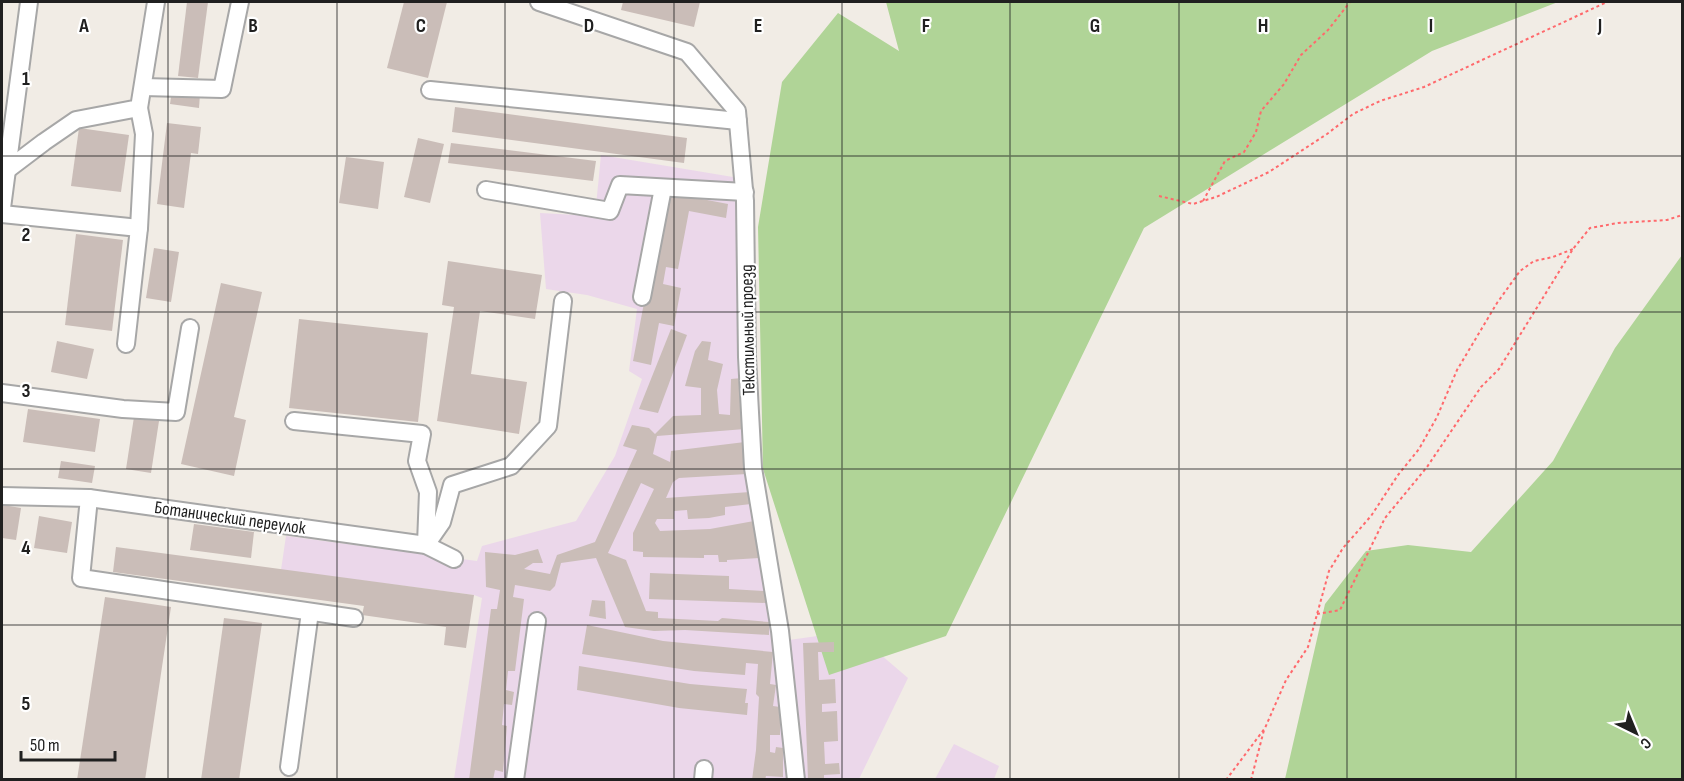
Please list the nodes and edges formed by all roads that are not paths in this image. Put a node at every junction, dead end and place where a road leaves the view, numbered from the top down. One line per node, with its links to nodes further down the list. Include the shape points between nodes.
1 (29, 2): 8 (street)
2 (156, 2): 5 (street)
3 (240, 2): 5 (street, via 222,89)
4 (539, 2): 9 (street, Текстильный проезд, via 687,52 737,111)
5 (143, 87): 7 (street)
6 (430, 90): 9 (street)
7 (139, 108): 10 (street, via 76,120); 17 (street, via 144,134)
8 (8, 111): 10 (street)
9 (738, 121): 14 (street, Текстильный проезд)
10 (7, 170): 11 (street)
11 (3, 188): 15 (street)
12 (663, 188): 13 (street, via 620,185 610,211); 14 (street); 18 (street)
13 (486, 190)
14 (744, 192): 33 (street, Текстильный проезд, via 753,468 780,631)
15 (2, 208)
16 (2, 214): 17 (street)
17 (139, 228): 21 (street)
18 (642, 297)
19 (563, 301): 26 (street, via 548,426 511,466 452,485 442,522)
20 (190, 328): 22 (street, via 176,412)
21 (126, 344)
22 (2, 393)
23 (294, 421): 26 (street, via 422,434 417,461 428,492)
24 (2, 496): 25 (street, Ботанический переулок)
25 (89, 498): 26 (street, Ботанический переулок); 28 (street, via 81,578)
26 (426, 545): 27 (street, Ботанический переулок)
27 (454, 559)
28 (310, 612): 29 (street); 31 (street)
29 (354, 618)
30 (537, 621): 32 (street)
31 (289, 767)
32 (515, 780)
33 (796, 780)

